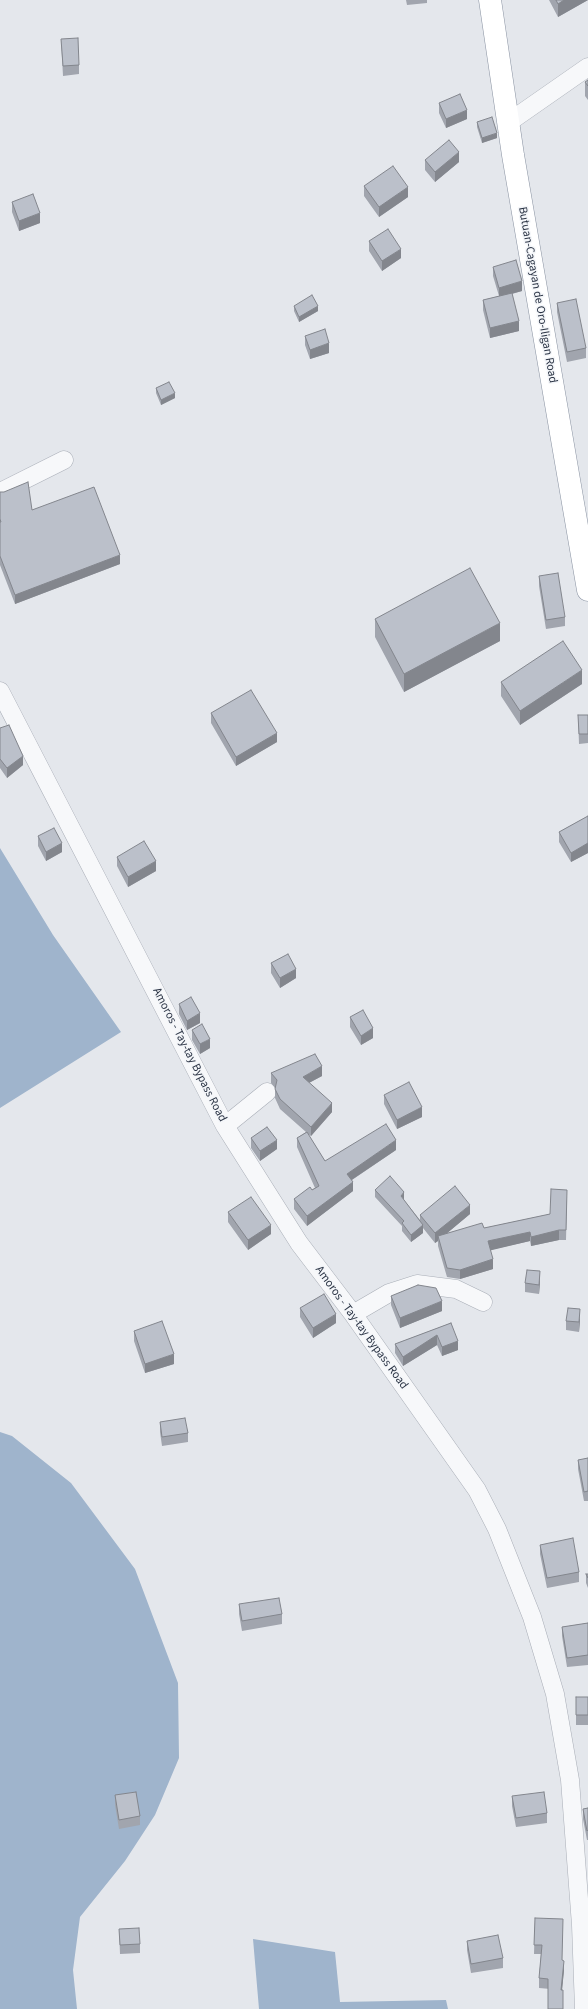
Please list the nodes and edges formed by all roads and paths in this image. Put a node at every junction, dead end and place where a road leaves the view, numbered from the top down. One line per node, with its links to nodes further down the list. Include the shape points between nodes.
1 (490, 0): 3 (highway, Butuan-Cagayan de Oro-Iligan Road)
2 (588, 67): 3 (street)
3 (509, 122): 6 (highway, Butuan-Cagayan de Oro-Iligan Road)
4 (64, 460): 5 (street)
5 (0, 492)
6 (588, 590)
7 (0, 691): 9 (street, Amoros - Tay-tay Bypass Road)
8 (267, 1092): 9 (street)
9 (225, 1126): 11 (street, Amoros - Tay-tay Bypass Road, via 299,1244)
10 (483, 1302): 11 (street, via 456,1289 417,1284 389,1293)
11 (353, 1314): 12 (street, Amoros - Tay-tay Bypass Road, via 476,1490 497,1529 532,1617 555,1694 570,1780)
12 (584, 1925): 13 (street, Amoros - Tay-tay Bypass Road)
13 (584, 2009)

